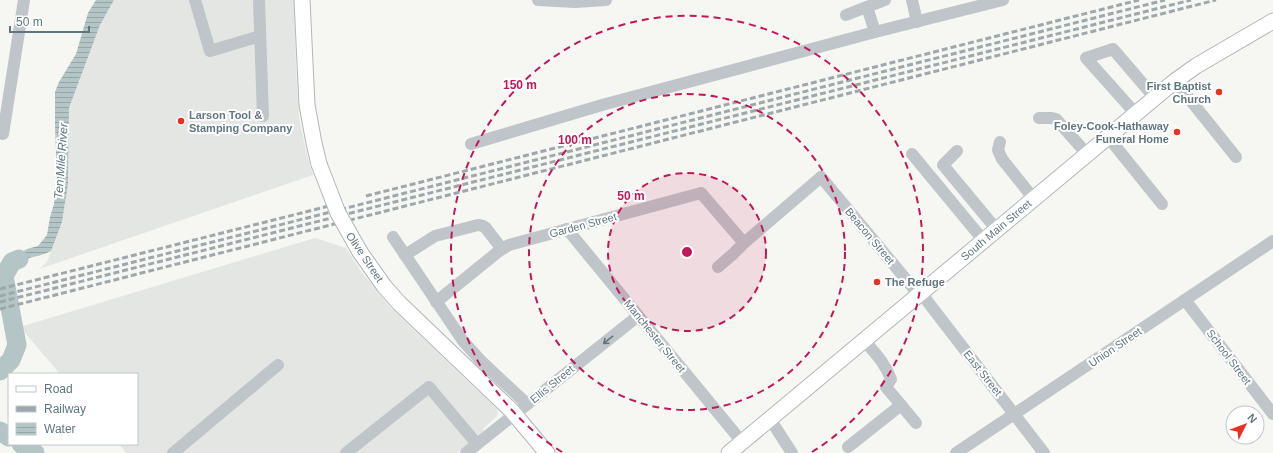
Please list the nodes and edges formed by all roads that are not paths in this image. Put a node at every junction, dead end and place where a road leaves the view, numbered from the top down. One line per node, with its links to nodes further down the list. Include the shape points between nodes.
1 (24, 0): 21 (street)
2 (195, 0): 15 (street, via 210,51)
3 (259, 0): 15 (street)
4 (302, 0): 48 (main road, Olive Street, bridge, via 307,105 311,133 319,164 338,213 360,252 384,286)
5 (538, 0): 6 (street)
6 (606, 0)
7 (885, 0): 10 (street)
8 (912, 0): 13 (street)
9 (1003, 0): 13 (street)
10 (867, 7): 11 (street); 14 (street)
11 (846, 15)
12 (1273, 21): 16 (main road, South Main Street, via 1196,66)
13 (917, 22): 14 (street)
14 (875, 32): 24 (street, via 610,103)
15 (260, 36): 19 (street)
16 (1176, 81): 17 (main road, South Main Street); 28 (street)
17 (1155, 98): 18 (main road, South Main Street); 18 (street, via 1113,49 1086,58)
18 (1136, 114): 22 (main road, South Main Street)
19 (263, 116)
20 (1039, 118): 27 (street, via 1056,120)
21 (3, 134)
22 (1108, 137): 27 (main road, South Main Street); 30 (street)
23 (1000, 142): 29 (street, via 998,150 1002,159)
24 (471, 144)
25 (957, 152): 32 (street, via 943,165)
26 (912, 154): 34 (street)
27 (1087, 154): 29 (main road, South Main Street)
28 (1236, 157)
29 (1034, 199): 32 (main road, South Main Street)
30 (1162, 204)
31 (568, 229): 36 (street, Garden Street, via 701,192); 37 (street, Garden Street); 43 (street, Manchester Street)
32 (997, 230): 34 (main road, South Main Street)
33 (393, 237): 38 (street)
34 (984, 241): 40 (main road, South Main Street)
35 (1273, 241): 41 (street, Union Street)
36 (744, 243): 39 (street); 40 (street, Beacon Street, via 821,177)
37 (502, 249): 38 (street, via 483,226 478,225 435,236); 42 (street, Garden Street)
38 (405, 255): 42 (street)
39 (718, 267)
40 (920, 294): 44 (main road, South Main Street); 49 (street, East Street)
41 (1185, 300): 49 (street, Union Street); 50 (street, School Street)
42 (436, 302): 46 (street, via 472,351)
43 (638, 316): 46 (street, Ellis Street, one-way to 46); 53 (street, Manchester Street)
44 (864, 340): 47 (street, via 881,359 891,379 886,387); 51 (main road, South Main Street)
45 (278, 366): 56 (street)
46 (527, 404): 48 (street, Ellis Street)
47 (901, 405): 52 (street); 55 (street)
48 (515, 414): 54 (street, Ellis Street); 59 (main road, Olive Street)
49 (1015, 414): 62 (street, Union Street); 63 (street, East Street)
50 (1273, 414)
51 (770, 419): 53 (main road, South Main Street); 61 (street)
52 (916, 423)
53 (742, 442): 60 (main road, South Main Street)
54 (477, 444): 57 (street, via 429,387); 58 (street, Ellis Street)
55 (848, 447)
56 (173, 453)
57 (346, 453)
58 (466, 453)
59 (548, 453)
60 (729, 453)
61 (792, 453)
62 (956, 453)
63 (1044, 453)

